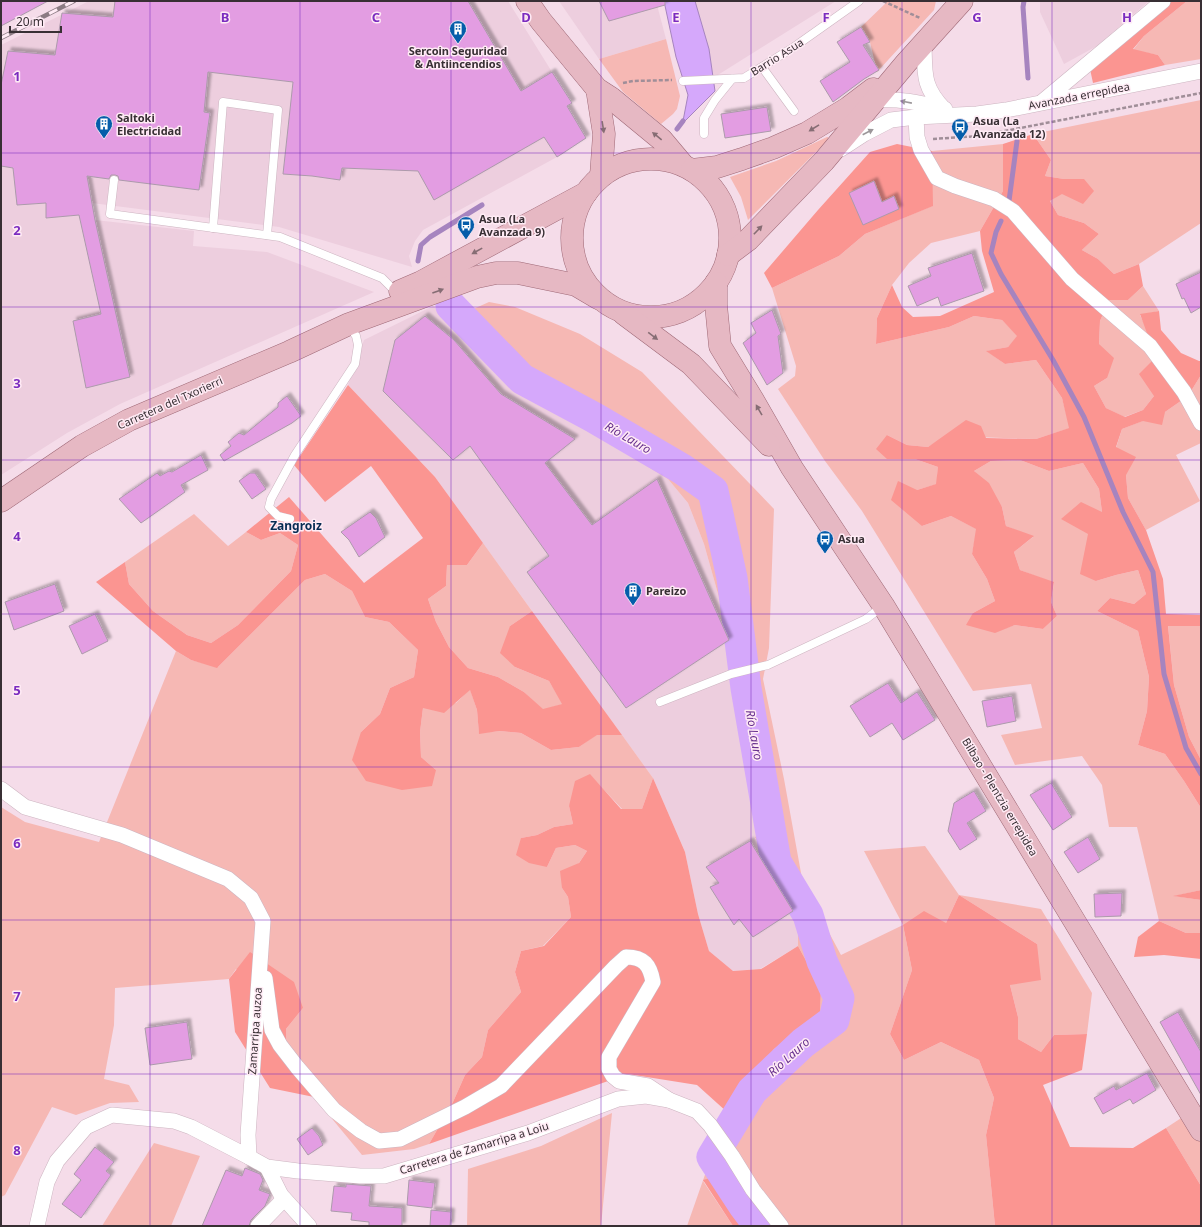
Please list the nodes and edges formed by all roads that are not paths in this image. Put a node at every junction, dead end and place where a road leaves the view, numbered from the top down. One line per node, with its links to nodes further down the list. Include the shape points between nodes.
1 (527, 1): 12 (main road)
2 (859, 1): 8 (lane, Barrio Asua)
3 (962, 1): 5 (main road)
4 (1163, 1): 14 (street)
5 (939, 14): 6 (main road)
6 (924, 43): 7 (main road); 17 (street, via 925,80 932,95)
7 (906, 63): 13 (main road); 15 (main road)
8 (762, 67): 10 (lane, Barrio Asua, via 744,78); 16 (lane)
9 (1201, 71): 14 (street, Avanzada errepidea)
10 (732, 78): 11 (lane, Barrio Asua); 19 (lane, via 704,118)
11 (683, 81)
12 (597, 89): 21 (main road, one-way to 12, via 662,140); 22 (main road, one-way to 22, via 604,134)
13 (875, 100): 15 (street); 17 (street, one-way to 13, via 895,100); 20 (main road)
14 (1040, 104): 17 (street, Avanzada errepidea, via 977,114)
15 (848, 108): 21 (main road, one-way to 21, via 807,133 773,148 717,167)
16 (794, 111)
17 (950, 112): 18 (street)
18 (916, 117): 20 (street, one-way to 18, via 864,134 891,120); 33 (street, via 917,137 921,150 937,178 994,199 1012,211 1072,279 1150,346 1184,392)
19 (704, 134)
20 (824, 161): 27 (main road, one-way to 20, via 748,240)
21 (688, 168): 22 (main road, via 662,159 640,159 620,165); 27 (main road, via 711,186 724,207 730,230)
22 (601, 176): 24 (main road)
23 (114, 180): 25 (lane, via 110,214)
24 (586, 193): 29 (main road, one-way to 29); 30 (main road, via 575,213 571,236 574,259 583,280)
25 (213, 228): 26 (lane); 26 (lane, via 222,102 278,110)
26 (267, 235): 29 (lane, via 280,236 382,278)
27 (728, 255): 28 (main road, via 724,270)
28 (716, 283): 31 (main road, via 702,299 684,310 664,316 642,317); 34 (main road, one-way to 28, via 720,346)
29 (397, 293): 32 (main road, via 370,307)
30 (598, 298): 31 (main road); 32 (main road, one-way to 30, via 470,279 496,273 518,273 576,285)
31 (622, 312): 34 (main road, one-way to 34, via 691,364)
32 (349, 324): 35 (main road, Carretera del Txorierri, via 129,420 82,446); 36 (lane, via 358,345 355,364 295,455 271,499 269,506 278,516)
33 (1201, 423)
34 (792, 468): 37 (main road, Bilbao - Plentzia errepidea)
35 (1, 501)
36 (290, 519)
37 (883, 605): 38 (lane, via 866,618 768,665 731,674); 42 (main road, Bilbao - Plentzia errepidea)
38 (660, 702)
39 (1, 789): 40 (street, Zamarripa auzoa, via 25,807 122,836 228,880 251,898 263,921)
40 (261, 951): 41 (street, via 272,1030 280,1045 334,1110 379,1141 400,1139 501,1086 626,957 635,957 646,963 653,982 609,1057 609,1069 620,1081 648,1086); 43 (street, Zamarripa auzoa, via 248,1135)
41 (669, 1100): 44 (street, Carretera de Zamarripa a Loiu, via 646,1096 618,1099 528,1133 384,1176 298,1172); 49 (street, Carretera de Zamarripa a Loiu, via 697,1111 710,1125 753,1190)
42 (1201, 1130)
43 (249, 1157): 44 (street, Carretera de Zamarripa a Loiu); 46 (street, via 174,1121 112,1115 86,1127 57,1161 47,1182)
44 (267, 1167): 45 (street)
45 (284, 1199): 47 (street); 48 (street)
46 (37, 1226)
47 (258, 1226)
48 (309, 1226)
49 (781, 1226)

